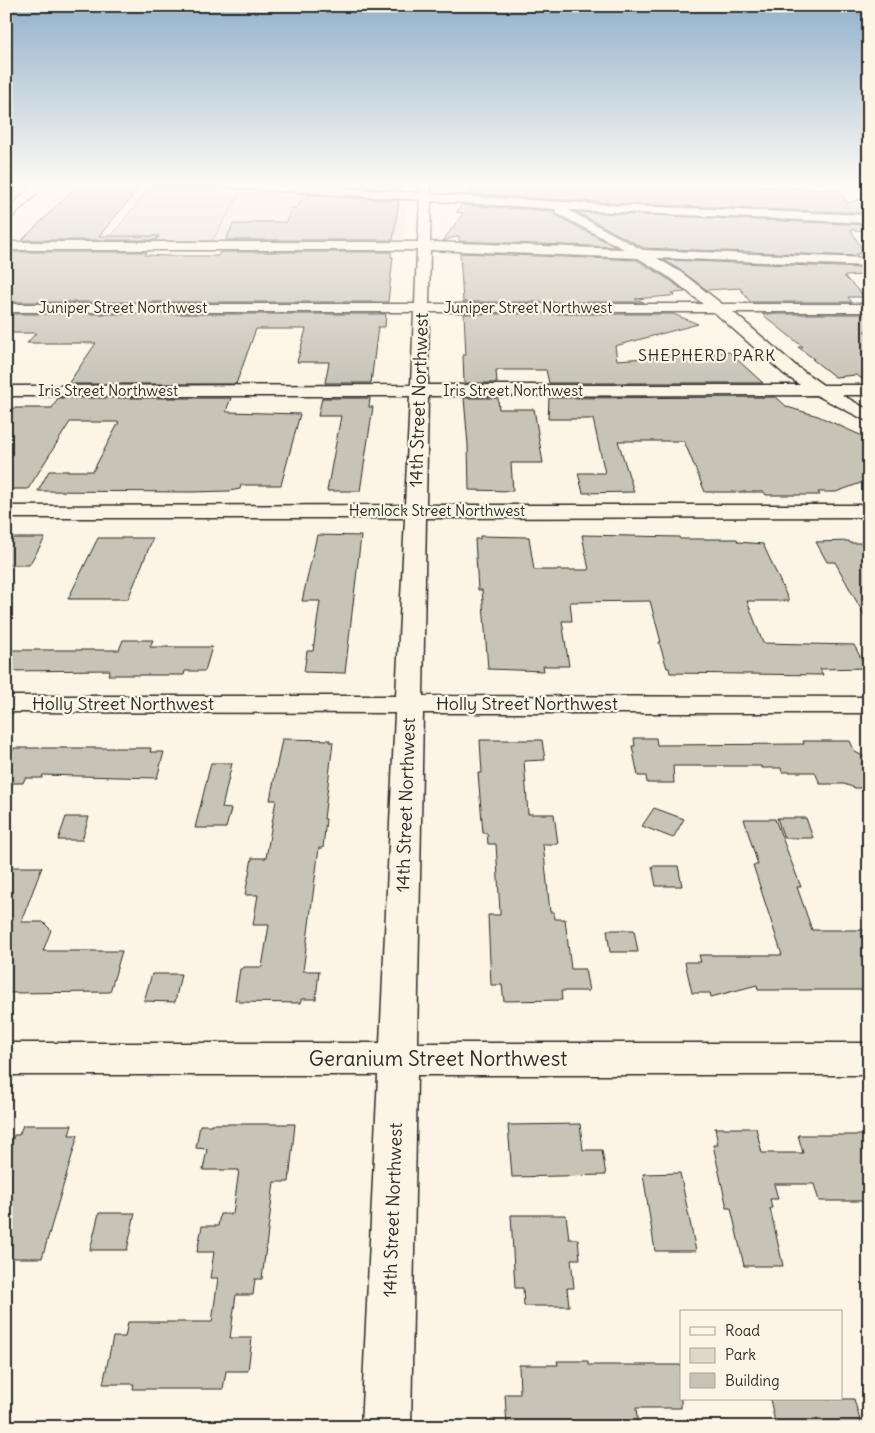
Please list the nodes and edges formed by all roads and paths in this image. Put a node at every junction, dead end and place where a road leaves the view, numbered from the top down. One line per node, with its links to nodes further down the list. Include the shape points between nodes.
1 (424, 250): 7 (street, 14th Street Northwest)
2 (530, 250): 4 (street)
3 (635, 250): 4 (street)
4 (642, 254): 5 (street); 8 (street)
5 (869, 262)
6 (6, 308): 7 (street, Juniper Street Northwest)
7 (422, 308): 8 (street, Juniper Street Northwest); 13 (street, 14th Street Northwest)
8 (719, 308): 9 (street, Juniper Street Northwest); 10 (street, via 779,361)
9 (869, 308)
10 (819, 390): 11 (street, Iris Street Northwest); 13 (street, Iris Street Northwest); 14 (street)
11 (869, 390)
12 (6, 391): 13 (street, Iris Street Northwest)
13 (420, 391): 15 (street, 14th Street Northwest)
14 (869, 417)
15 (416, 511): 16 (street, Hemlock Street Northwest); 17 (street, Hemlock Street Northwest); 19 (street, 14th Street Northwest)
16 (869, 511)
17 (6, 512)
18 (6, 704): 19 (street, Holly Street Northwest)
19 (409, 704): 20 (street, Holly Street Northwest); 22 (street, 14th Street Northwest)
20 (869, 704)
21 (6, 1059): 22 (street, Geranium Street Northwest)
22 (398, 1059): 23 (street, Geranium Street Northwest); 24 (street, 14th Street Northwest)
23 (869, 1060)
24 (386, 1427)

